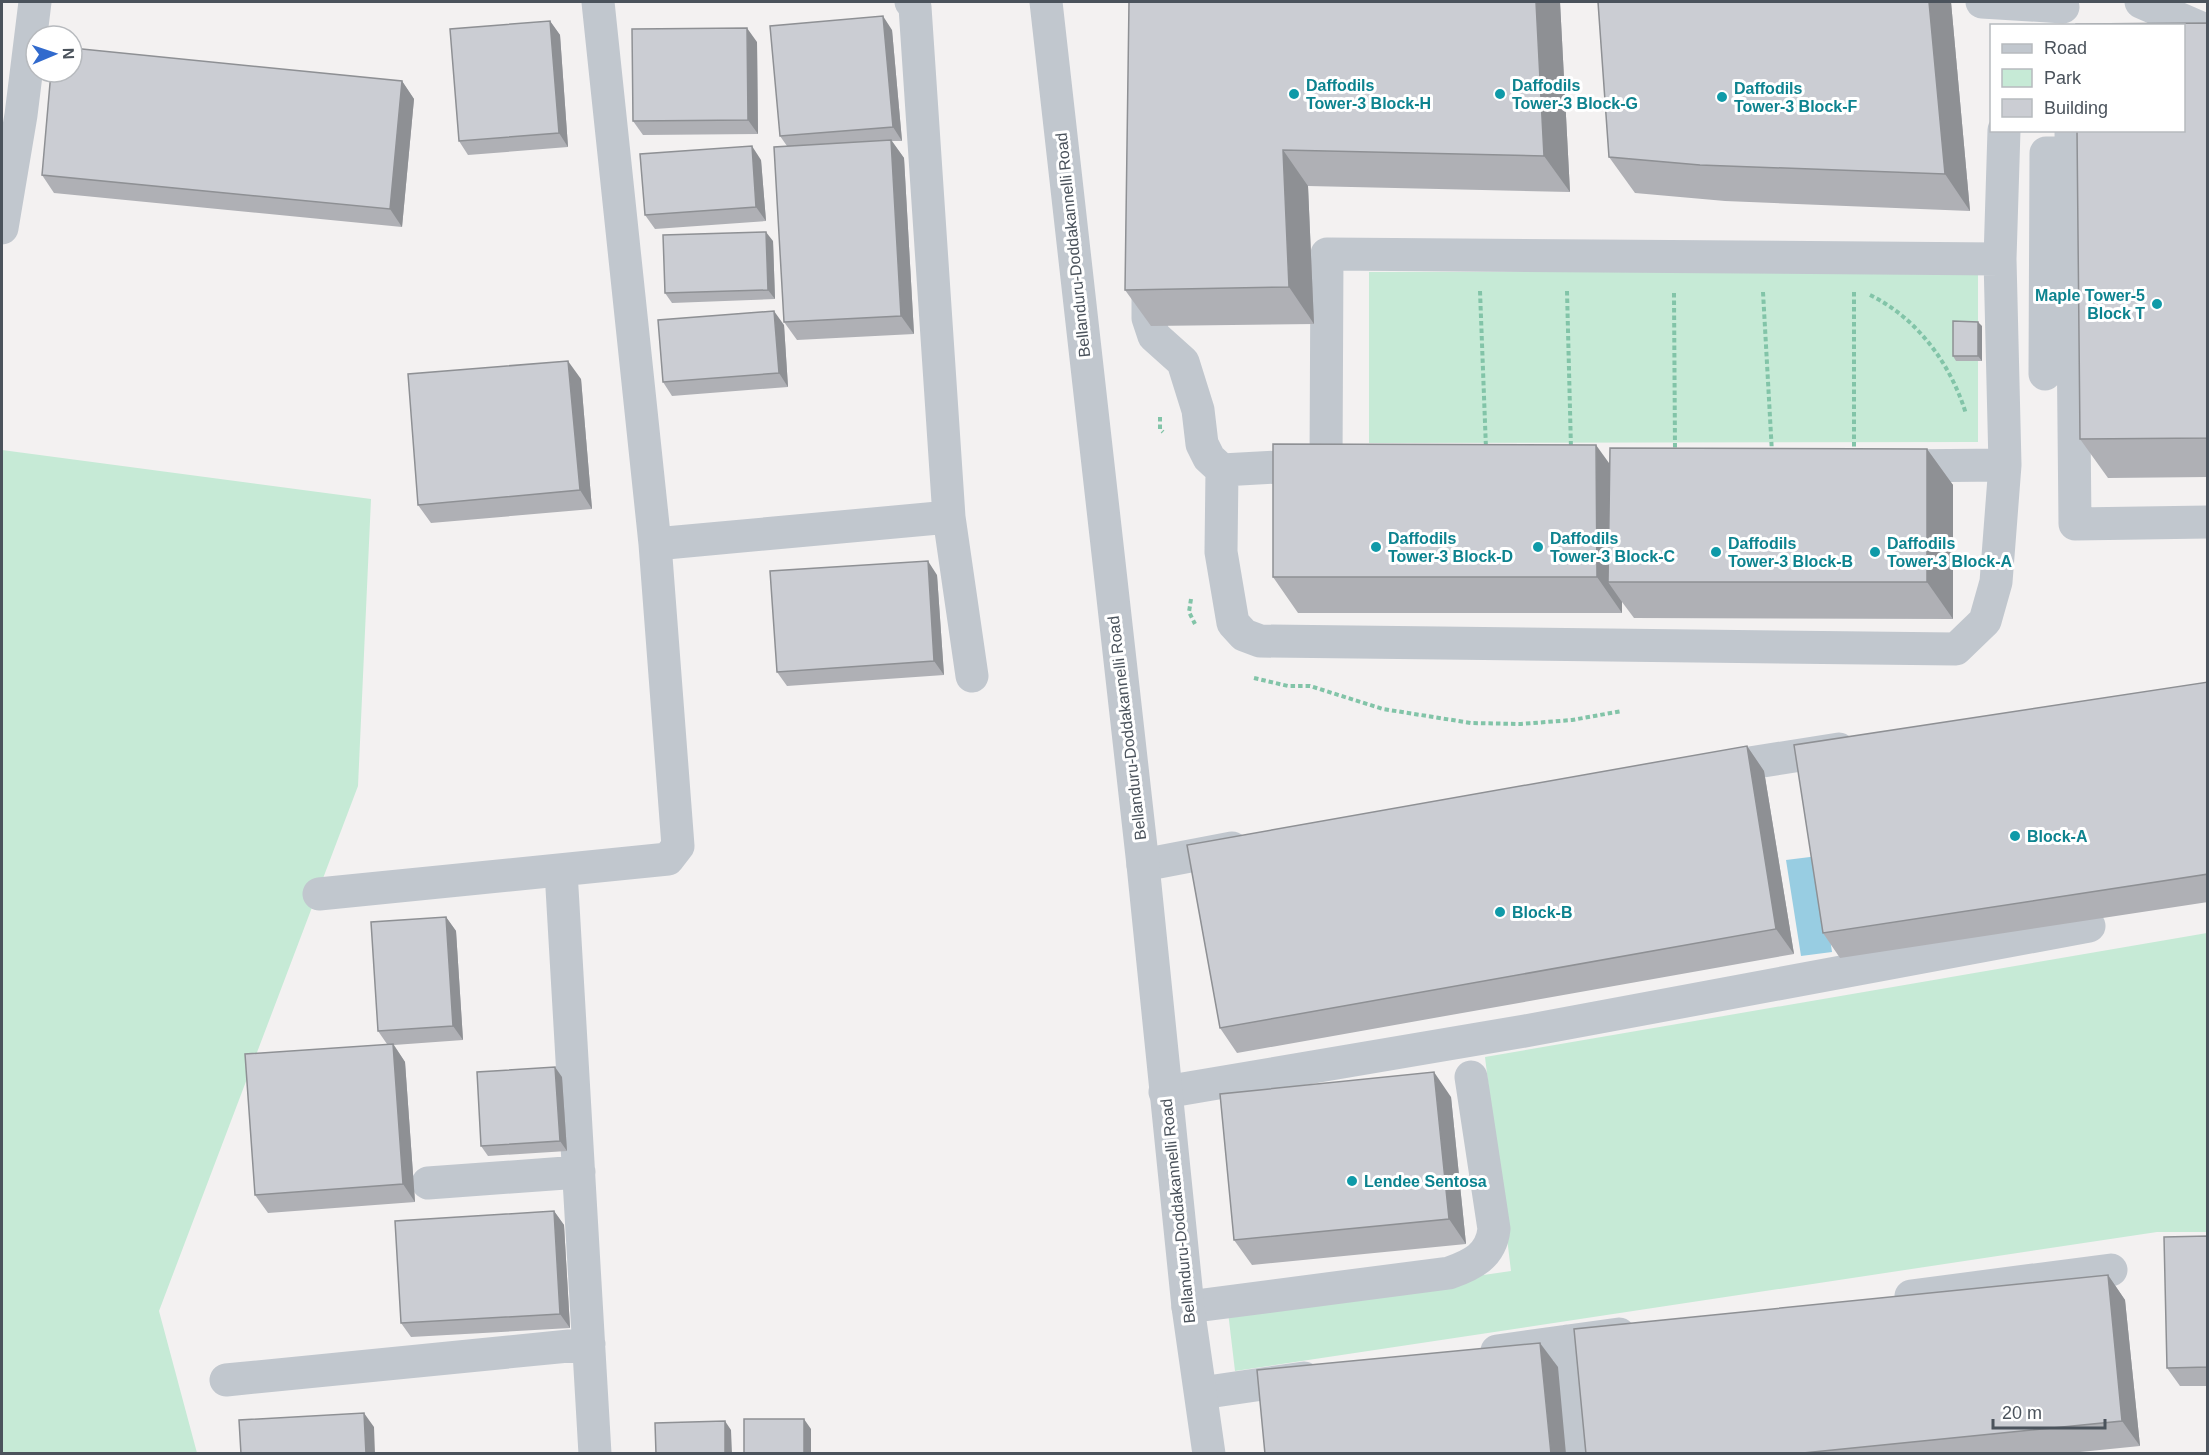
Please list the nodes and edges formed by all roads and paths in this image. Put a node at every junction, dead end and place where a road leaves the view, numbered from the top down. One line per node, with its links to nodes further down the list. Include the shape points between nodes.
1 (35, 2): 9 (street)
2 (598, 2): 32 (street)
3 (911, 2): 30 (street, via 915,7)
4 (1046, 2): 37 (street, Bellanduru-Doddakannelli Road)
5 (2141, 2): 8 (street)
6 (1999, 10): 7 (street)
7 (2066, 11)
8 (2208, 30)
9 (11, 114): 12 (street)
10 (2004, 132): 18 (street)
11 (2072, 142): 19 (street, via 2046,153); 31 (street, via 2075,524)
12 (2, 228)
13 (1148, 247): 29 (street, via 1148,318 1154,336 1183,362 1198,410 1202,444)
14 (1479, 255): 15 (street); 20 (path); 24 (street, via 1327,254)
15 (1566, 255): 16 (street); 21 (path)
16 (1674, 256): 17 (street); 23 (path, via 1677,448)
17 (1761, 257): 18 (street); 22 (path)
18 (2000, 259): 27 (street)
19 (2045, 374)
20 (1486, 453)
21 (1571, 453)
22 (1772, 454)
23 (1668, 457)
24 (1326, 464): 25 (street); 29 (street)
25 (1360, 464)
26 (1973, 465): 27 (street); 28 (street); 28 (path, via 1966,412 1943,363 1906,319 1854,287)
27 (2005, 465): 29 (street, via 1996,582 1985,621 1956,649 1260,641 1244,635 1233,623 1221,552)
28 (1854, 466)
29 (1222, 470)
30 (949, 517): 32 (street); 33 (street)
31 (2208, 522)
32 (655, 544): 38 (street, via 678,846 668,859)
33 (972, 676)
34 (1867, 744): 35 (street)
35 (1681, 774)
36 (1263, 843): 37 (street)
37 (1143, 865): 42 (street, Bellanduru-Doddakannelli Road)
38 (561, 871): 39 (street); 43 (street)
39 (319, 894)
40 (2089, 926): 42 (street, via 1536,1020)
41 (1471, 1077): 47 (street, via 1494,1229 1492,1242 1473,1264 1449,1273)
42 (1165, 1092): 47 (street, Bellanduru-Doddakannelli Road)
43 (579, 1172): 44 (street); 50 (street)
44 (428, 1184)
45 (2111, 1270): 46 (street)
46 (1887, 1300)
47 (1188, 1307): 54 (street, Bellanduru-Doddakannelli Road)
48 (1650, 1330): 49 (street)
49 (1568, 1341): 51 (street); 57 (street)
50 (588, 1344): 53 (street); 55 (street)
51 (1464, 1356)
52 (1337, 1374): 54 (street)
53 (226, 1380)
54 (1201, 1393): 56 (street, Bellanduru-Doddakannelli Road)
55 (595, 1454)
56 (1209, 1454)
57 (1578, 1454)

